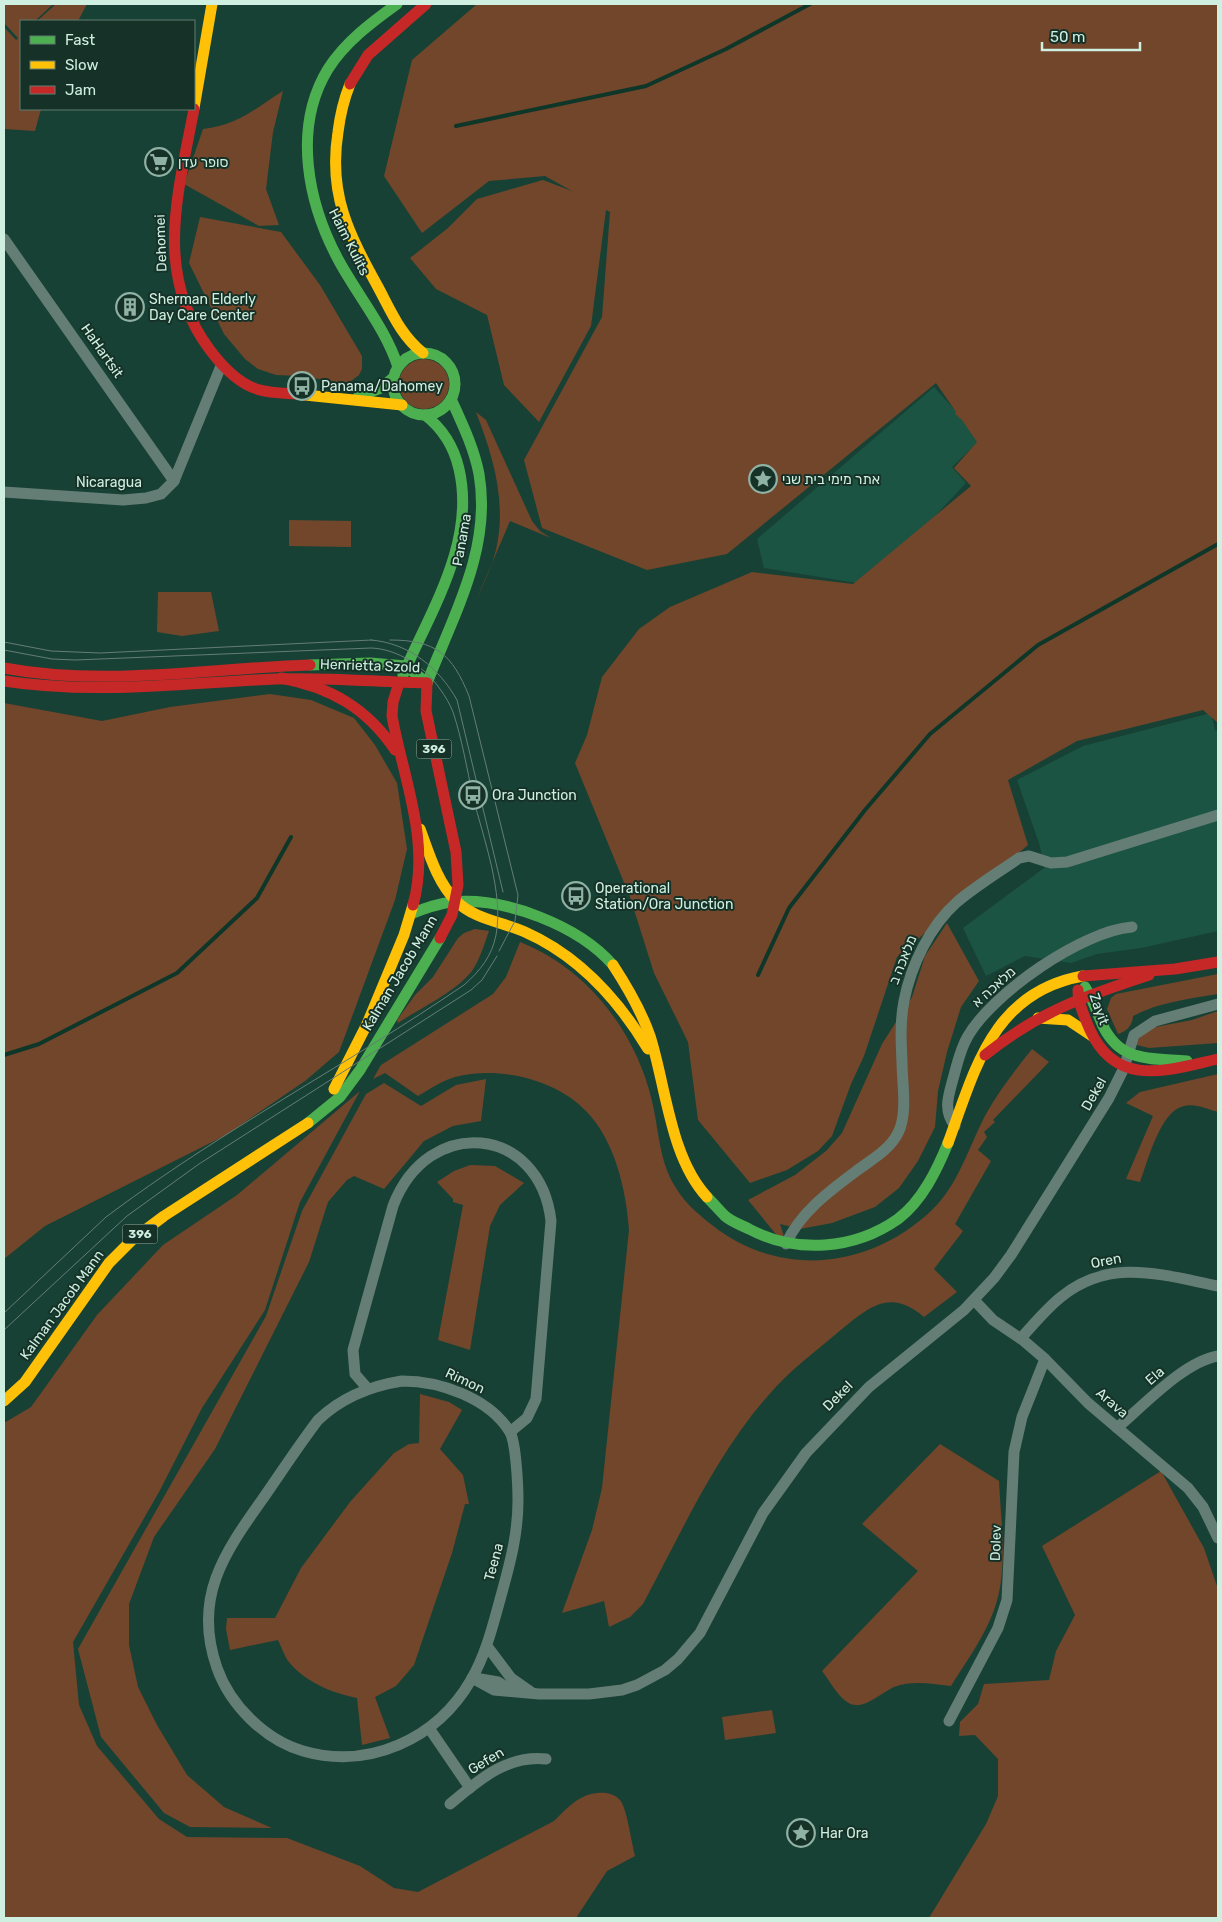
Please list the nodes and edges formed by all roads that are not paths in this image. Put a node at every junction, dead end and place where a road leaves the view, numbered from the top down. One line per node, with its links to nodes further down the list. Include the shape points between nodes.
1 (212, 4): 4 (main road, Dehomei)
2 (397, 4): 9 (main road, Haim Kulits, via 342,51 323,80 310,117 308,156 311,195 324,230 393,351)
3 (426, 4): 7 (main road, Haim Kulits, via 362,62 348,88 340,113 335,172 336,190 356,247 408,340)
4 (195, 102)
5 (194, 110): 8 (main road, Dehomei, via 174,203 175,269 188,314)
6 (4, 239): 14 (street, HaHartsit)
7 (423, 353): 9 (main road, via 406,358); 10 (main road, via 439,356 450,366 455,380)
8 (221, 366): 11 (main road, via 260,390); 14 (street)
9 (396, 372): 11 (main road, via 378,389); 12 (main road, via 394,392)
10 (451, 399): 13 (main road, via 442,410); 21 (main road, Panama, via 467,434 479,475 482,528 471,576)
11 (350, 400): 12 (main road)
12 (402, 405): 13 (main road, via 413,413)
13 (425, 415): 16 (main road, Panama, via 442,432 454,455 463,487 463,520 453,559)
14 (174, 481): 15 (street, Nicaragua, via 161,494 123,500)
15 (4, 492)
16 (406, 666): 17 (main road, Henrietta Szold, via 370,663 270,666 69,677); 20 (main road, Panama); 21 (main road, Henrietta Szold)
17 (4, 668)
18 (281, 678): 19 (main road, Henrietta Szold, via 73,689); 20 (main road, Henrietta Szold); 22 (main road, via 319,687 354,704 382,730)
19 (4, 681)
20 (400, 683): 21 (main road, Henrietta Szold); 22 (main road, Kalman Jacob Mann / 396, via 392,716)
21 (427, 683): 25 (main road, Kalman Jacob Mann / 396, via 426,711 456,852)
22 (403, 768): 24 (main road, Kalman Jacob Mann / 396)
23 (1218, 815): 44 (street, מלאכה ב, via 1068,862 1051,863 1029,856 1019,858 956,903 927,940 912,970 904,1001 901,1028 902,1117 898,1133 885,1150 815,1205 793,1229)
24 (415, 818): 25 (main road, via 440,876); 26 (main road, Kalman Jacob Mann / 396, via 420,864)
25 (456, 901): 26 (main road, via 431,905); 41 (main road, via 476,914 540,939 586,971 610,994 632,1023); 41 (main road, via 485,901 531,914 564,929 599,951 623,978 637,1002); 43 (main road, Kalman Jacob Mann / 396, via 446,929 430,957 350,1086 327,1109)
26 (413, 913): 43 (main road, Kalman Jacob Mann / 396, via 346,1070 328,1096)
27 (1132, 927): 42 (street, מלאכה א, via 1116,928 1091,937 1016,984 991,1007 967,1037 959,1058 947,1106 948,1116)
28 (1218, 962): 29 (main road)
29 (1165, 970): 30 (main road); 31 (main road)
30 (1078, 977): 31 (main road, Zayit); 32 (main road, Zayit); 38 (main road, via 1048,986 1018,1005 993,1032)
31 (1090, 994): 32 (main road); 36 (main road, Zayit, via 1109,1040)
32 (1078, 998): 34 (main road); 35 (main road, Zayit)
33 (1218, 1004): 36 (street, Dekel, via 1155,1021 1134,1035)
34 (1031, 1019): 35 (main road, via 1068,1020); 38 (main road)
35 (1094, 1038): 40 (main road, Zayit, via 1104,1054)
36 (1127, 1055): 39 (main road, Zayit); 40 (street, Dekel)
37 (1218, 1058): 39 (main road, Zayit)
38 (976, 1062): 42 (main road)
39 (1198, 1062): 40 (main road, Zayit, via 1152,1072)
40 (1124, 1068): 46 (street, Dekel, via 1109,1098 1012,1255)
41 (662, 1077): 44 (main road, via 681,1152 703,1196 728,1220)
42 (955, 1126): 44 (main road, via 933,1179 909,1211 891,1224 852,1241 808,1246)
43 (296, 1130): 51 (main road, Kalman Jacob Mann / 396, via 132,1240 109,1262 25,1382)
44 (786, 1244)
45 (1218, 1286): 47 (street, Oren, via 1142,1272 1098,1276 1061,1296)
46 (974, 1300): 47 (street, Arava, via 993,1320); 57 (street, Dekel, via 868,1387 806,1453 763,1513 710,1618 678,1659 652,1678 622,1690)
47 (1021, 1338): 49 (street, Arava)
48 (1218, 1356): 52 (street, Ela, via 1186,1370)
49 (1045, 1359): 52 (street, Arava); 58 (street, Dolev, via 1022,1417 1014,1452 1008,1600 998,1628)
50 (368, 1389): 53 (street, Rimon, via 402,1381 446,1386 480,1404); 53 (street, via 355,1374 353,1350 403,1184 417,1165 445,1147 468,1142 494,1146 517,1158 535,1176 546,1198 551,1222 536,1399 527,1418); 59 (street, Teena, via 340,1401 318,1420 223,1558 208,1607 211,1652 218,1672 241,1709 273,1737 296,1749 342,1758 364,1756 407,1741)
51 (4, 1401)
52 (1117, 1428): 54 (street, Arava, via 1193,1493)
53 (510, 1432): 55 (street, Teena, via 518,1478 517,1534)
54 (1218, 1538)
55 (487, 1646): 56 (street, Teena); 57 (street, Dekel, via 511,1678)
56 (472, 1678): 57 (street, Dekel, via 494,1690); 59 (street, Teena, via 459,1699)
57 (537, 1694)
58 (950, 1721)
59 (429, 1728): 61 (street, Gefen)
60 (546, 1759): 61 (street, Gefen, via 526,1758 509,1763)
61 (470, 1788): 62 (street, Gefen)
62 (450, 1804)

